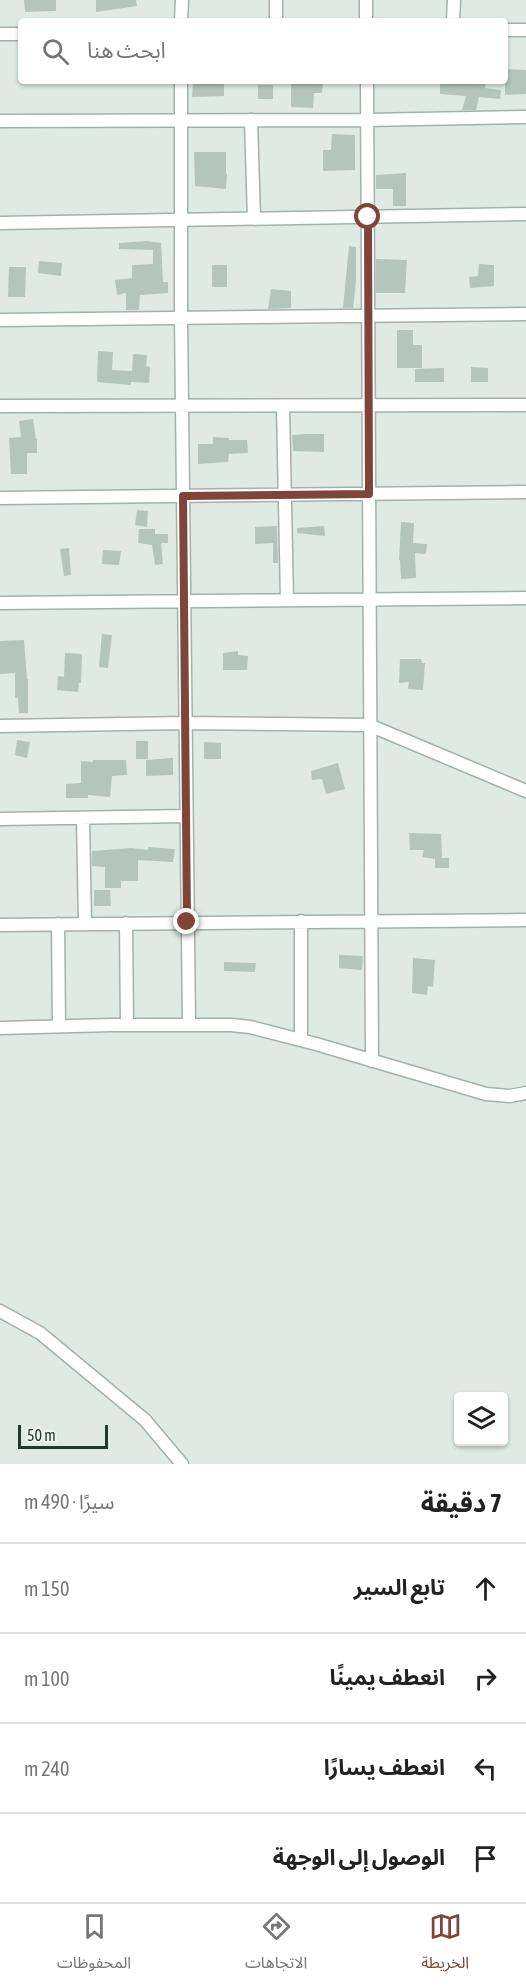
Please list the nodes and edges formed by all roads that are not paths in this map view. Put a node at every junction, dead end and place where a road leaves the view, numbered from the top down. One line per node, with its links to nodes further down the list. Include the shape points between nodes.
1 (182, 0): 5 (street)
2 (276, 0): 6 (street)
3 (366, 0): 7 (street)
4 (454, 0): 8 (street)
5 (182, 18)
6 (276, 18)
7 (366, 18)
8 (453, 18)
9 (508, 30): 10 (street)
10 (526, 30)
11 (0, 34): 12 (street)
12 (18, 34)
13 (181, 84): 19 (street)
14 (367, 84): 17 (street)
15 (526, 117): 17 (street)
16 (251, 120): 17 (street); 19 (street); 22 (street)
17 (367, 120): 21 (street)
18 (0, 121): 19 (street)
19 (181, 121): 23 (street)
20 (526, 214): 21 (street)
21 (368, 217): 22 (street); 26 (street)
22 (254, 219): 23 (street)
23 (181, 220): 24 (street); 27 (street)
24 (0, 223)
25 (526, 314): 26 (street)
26 (367, 315): 27 (street); 32 (street)
27 (181, 317): 28 (street); 31 (street)
28 (0, 320)
29 (526, 405): 32 (street)
30 (0, 406): 31 (street)
31 (184, 406): 33 (street); 37 (street)
32 (368, 406): 33 (street); 35 (street)
33 (283, 407): 36 (street)
34 (526, 492): 35 (street)
35 (369, 494): 36 (street); 41 (street)
36 (285, 495): 37 (street); 40 (street)
37 (183, 496): 38 (street); 42 (street)
38 (0, 498)
39 (526, 598): 41 (street)
40 (287, 600): 41 (street); 42 (street)
41 (369, 600): 45 (street)
42 (184, 601): 43 (street); 44 (street)
43 (0, 603)
44 (185, 723): 45 (street); 46 (street); 48 (street)
45 (369, 725): 47 (street); 53 (street)
46 (0, 726)
47 (526, 791)
48 (186, 816): 49 (street); 54 (street)
49 (83, 818): 50 (street); 57 (street)
50 (0, 819)
51 (526, 920): 53 (street)
52 (301, 921): 53 (street); 54 (street); 63 (street)
53 (372, 921): 64 (street)
54 (187, 922): 55 (street); 60 (street)
55 (126, 923): 57 (street); 59 (street)
56 (58, 924): 57 (street); 58 (street); 61 (street)
57 (85, 924)
58 (0, 925)
59 (127, 1025): 60 (street); 61 (street)
60 (189, 1025): 63 (street, via 250,1027)
61 (59, 1026): 62 (street)
62 (0, 1028)
63 (301, 1040): 64 (street)
64 (372, 1061): 65 (street, via 486,1094)
65 (526, 1093)
66 (0, 1311): 67 (street, via 40,1333 145,1420)
67 (182, 1464)

